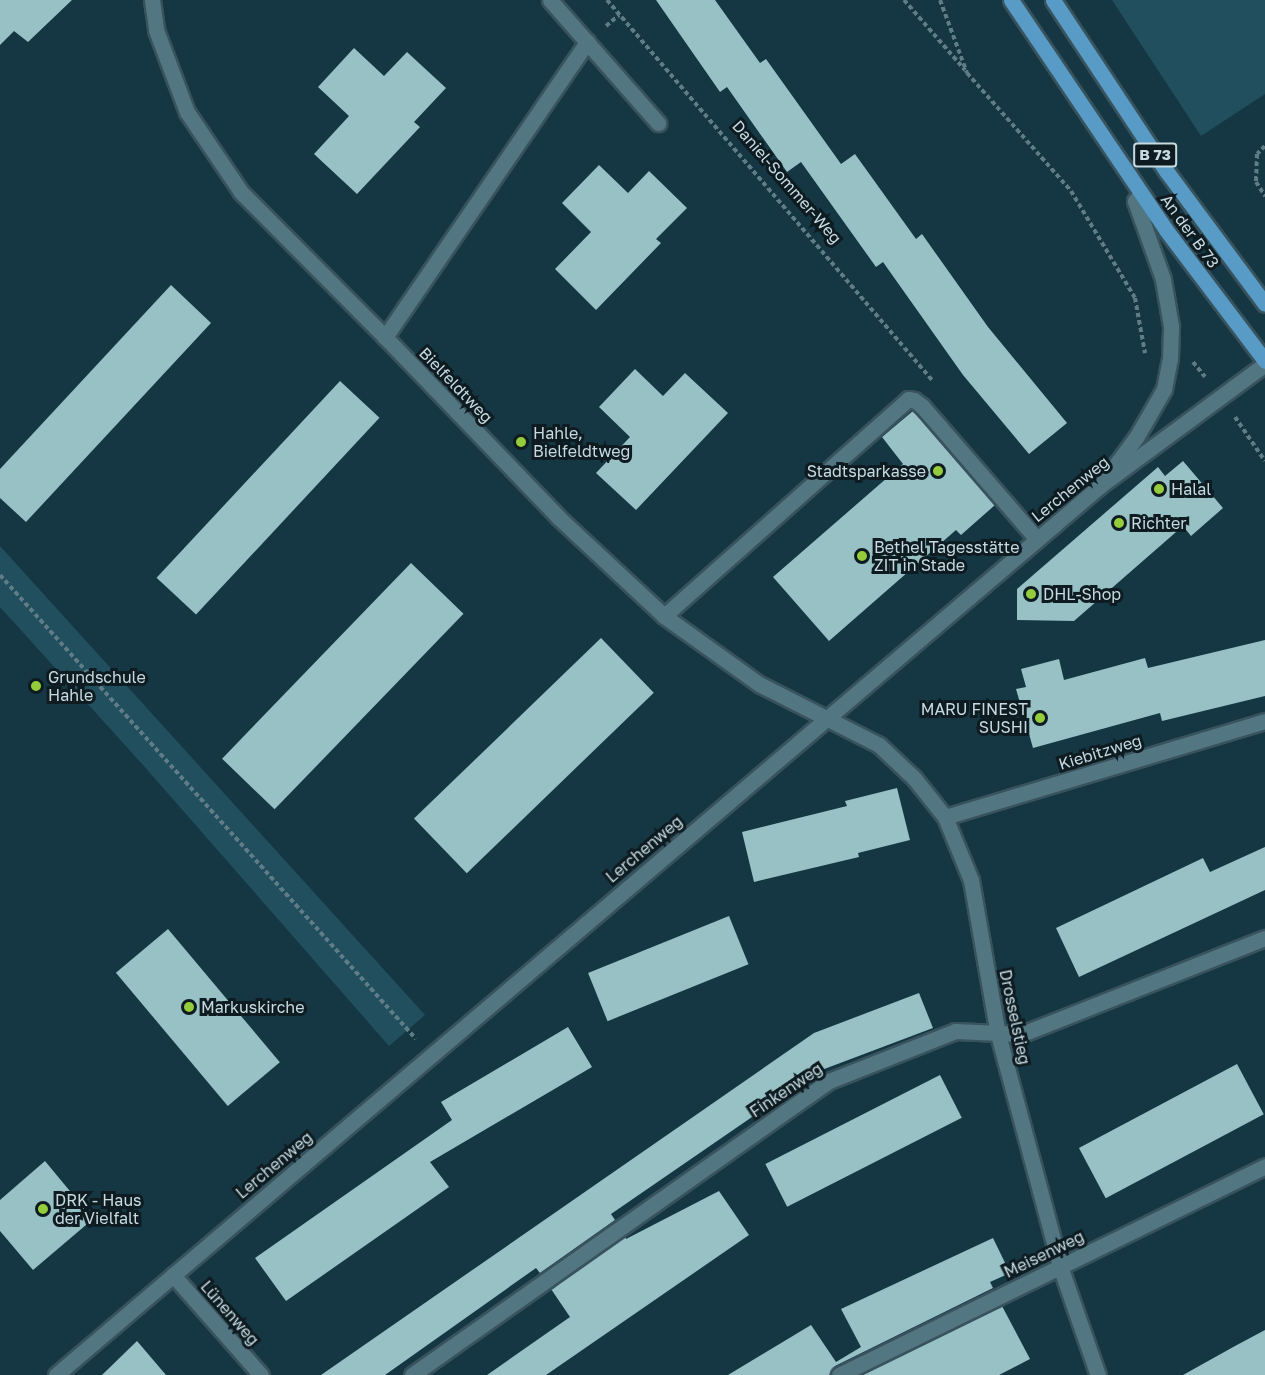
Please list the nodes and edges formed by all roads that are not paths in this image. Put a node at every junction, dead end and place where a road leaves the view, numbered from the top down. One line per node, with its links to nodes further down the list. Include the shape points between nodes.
1 (152, 0): 9 (street, Bielfeldtweg, via 156,30 187,112 241,192)
2 (550, 0): 5 (street)
3 (1011, 0): 7 (main road, An der B 73 / B 73)
4 (1053, 0): 8 (main road, An der B 73 / B 73, via 1167,172)
5 (587, 42): 6 (street); 9 (street)
6 (658, 123)
7 (1141, 194): 10 (main road, An der B 73 / B 73); 11 (street, via 1135,201 1163,279 1171,326 1170,358 1164,389)
8 (1265, 304)
9 (385, 336): 13 (street, Bielfeldtweg, via 558,517)
10 (1265, 363): 11 (street, Lerchenweg)
11 (1101, 484): 12 (street, Lerchenweg)
12 (1037, 539): 13 (street, via 922,406 908,399); 14 (street, Lerchenweg)
13 (664, 616): 14 (street, Bielfeldtweg, via 759,684)
14 (826, 718): 16 (street, Drosselstieg, via 879,745 914,778); 21 (street, Lerchenweg)
15 (1265, 721): 16 (street, Kiebitzweg)
16 (945, 818): 18 (street, Drosselstieg, via 971,880)
17 (1265, 938): 18 (street, Finkenweg, via 1022,1034)
18 (998, 1034): 20 (street, Drosselstieg); 24 (street, Finkenweg, via 955,1031 829,1081)
19 (1265, 1166): 20 (street, Meisenweg)
20 (1060, 1266): 25 (street, Meisenweg); 26 (street, Drosselstieg)
21 (173, 1275): 22 (street, Lerchenweg); 23 (street, Lünenweg)
22 (56, 1375)
23 (261, 1375)
24 (412, 1375)
25 (839, 1375)
26 (1098, 1375)

